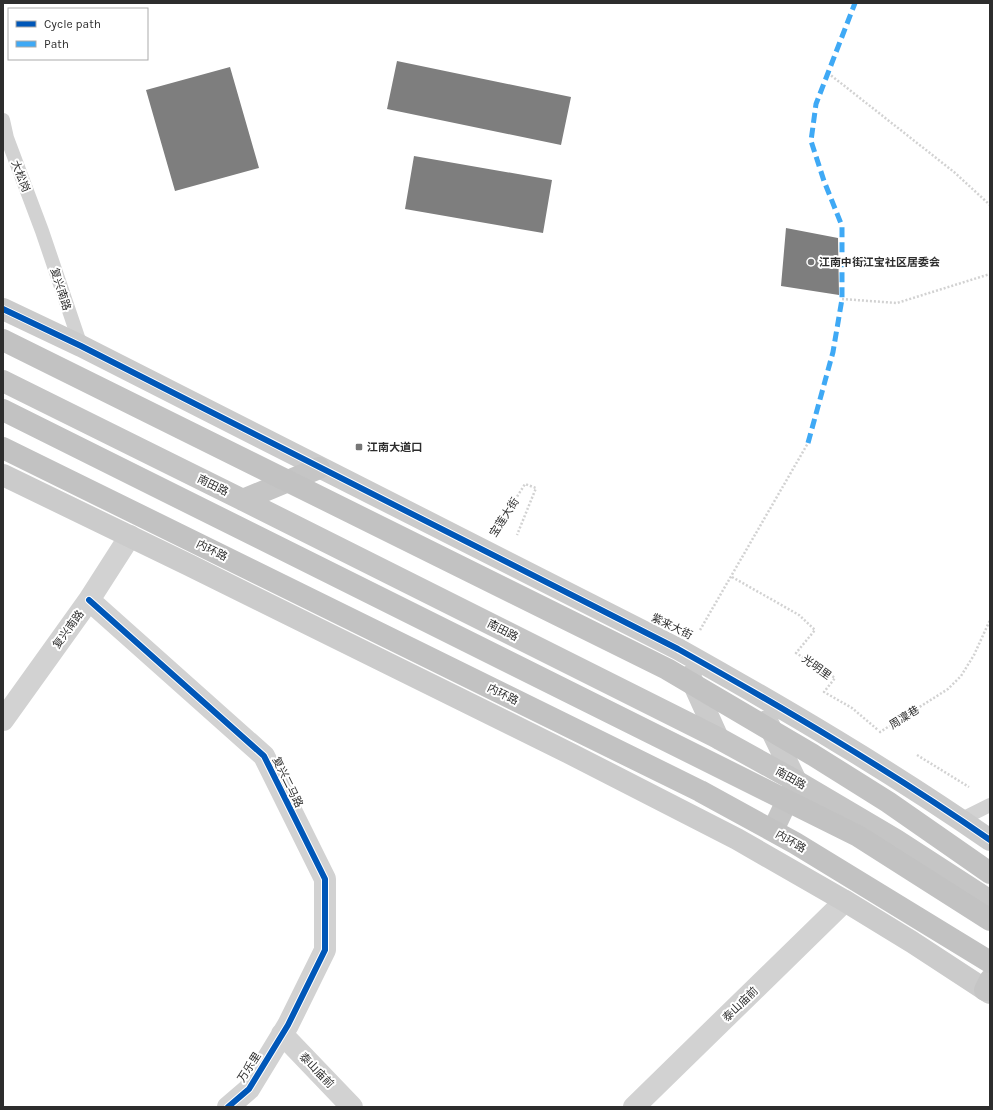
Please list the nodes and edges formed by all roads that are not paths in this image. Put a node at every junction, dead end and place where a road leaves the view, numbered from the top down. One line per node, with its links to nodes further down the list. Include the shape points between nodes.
1 (3, 120): 2 (lane, 大松岗, via 7,138)
2 (42, 231): 5 (lane, 复兴南路)
3 (3, 309): 5 (main road)
4 (8, 343): 26 (highway, via 667,669 888,802)
5 (81, 346): 10 (main road)
6 (3, 381): 12 (main road, 南田路)
7 (3, 410): 29 (highway, via 858,836)
8 (3, 442): 20 (main road, via 202,538)
9 (3, 448): 30 (highway, 内环路, via 700,791 795,843)
10 (319, 468): 12 (main road); 15 (main road)
11 (3, 475): 13 (main road)
12 (243, 500): 18 (main road, 南田路)
13 (130, 536): 14 (street, 复兴南路); 19 (main road)
14 (89, 600): 17 (street, 复兴南路); 32 (street, 复兴二马路, via 264,756 324,879 325,950)
15 (678, 648): 16 (main road); 18 (main road)
16 (751, 690): 21 (main road); 23 (main road, via 850,748)
17 (3, 720)
18 (718, 738): 21 (main road, 南田路)
19 (569, 753): 20 (main road); 27 (main road, via 737,839)
20 (669, 772): 24 (main road)
21 (796, 781): 24 (main road); 28 (main road, 南田路, via 896,840)
22 (990, 805): 23 (lane)
23 (960, 820): 25 (main road)
24 (774, 828): 30 (main road, via 935,924)
25 (990, 840)
26 (990, 873)
27 (845, 901): 31 (main road); 35 (street, 泰山庙前)
28 (990, 901)
29 (990, 920)
30 (990, 961)
31 (988, 988)
32 (282, 1034): 33 (street, 万乐里, via 249,1089); 34 (street, 泰山庙前)
33 (228, 1107)
34 (352, 1107)
35 (634, 1107)

